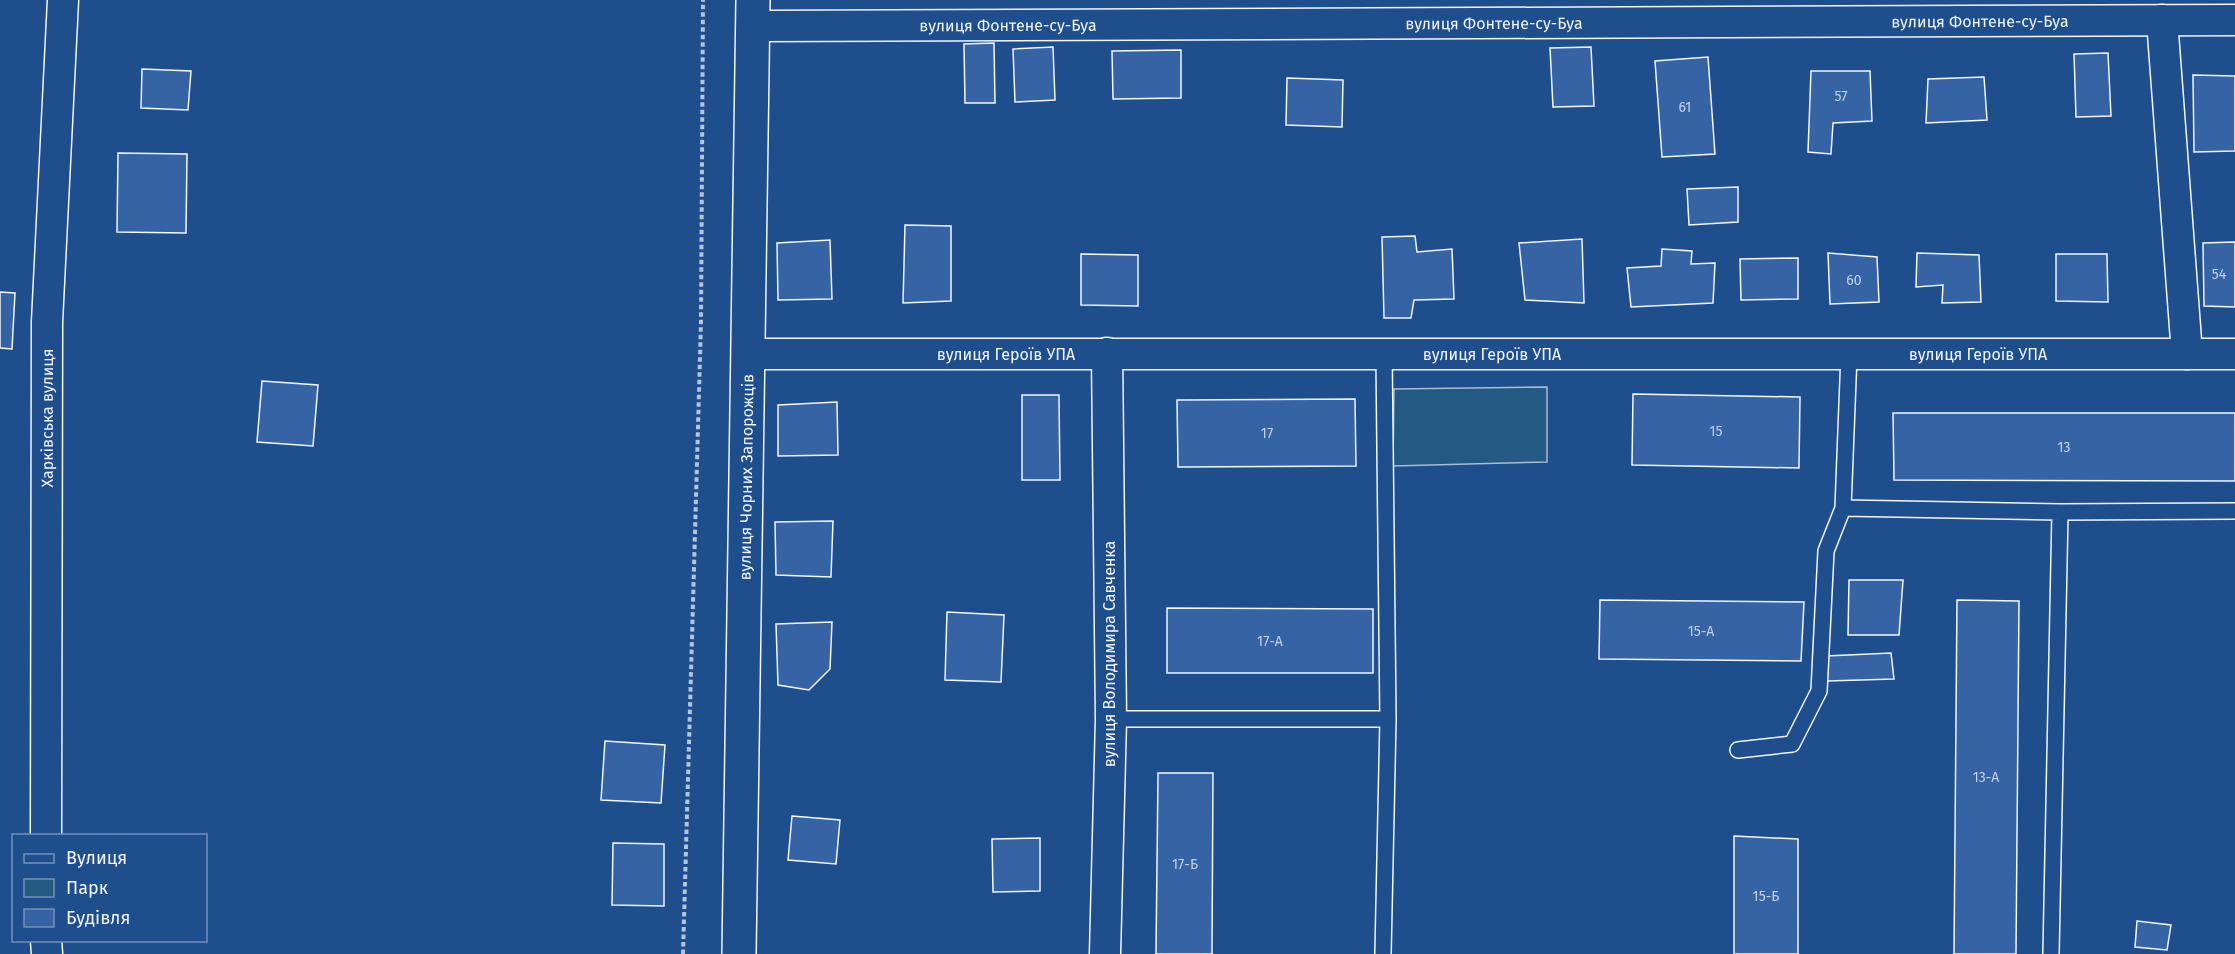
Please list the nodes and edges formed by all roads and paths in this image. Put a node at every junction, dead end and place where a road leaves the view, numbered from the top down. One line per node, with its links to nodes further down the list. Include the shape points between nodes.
1 (63, 0): 18 (street, Харківська вулиця, via 47,322)
2 (703, 0): 19 (path, via 701,322)
3 (753, 13): 4 (street, вулиця Фонтене-су-Буа); 7 (street, вулиця Чорних Запорожців)
4 (2162, 20): 5 (street, вулиця Фонтене-су-Буа); 9 (street)
5 (2235, 20)
6 (1107, 353): 7 (street, вулиця Героїв УПА); 11 (street, вулиця Героїв УПА); 15 (street, вулиця Володимира Савченка)
7 (748, 354): 20 (street, вулиця Чорних Запорожців)
8 (1849, 354): 9 (street, вулиця Героїв УПА); 11 (street, вулиця Героїв УПА); 12 (lane)
9 (2187, 354): 10 (street, вулиця Героїв УПА)
10 (2235, 354)
11 (1384, 355): 16 (lane)
12 (1843, 508): 14 (lane); 17 (lane, via 1826,550 1818,691 1792,744)
13 (2235, 511): 14 (lane)
14 (2060, 512): 23 (lane)
15 (1111, 719): 16 (lane); 21 (street, вулиця Володимира Савченка)
16 (1388, 719): 22 (lane)
17 (1738, 750)
18 (46, 834)
19 (682, 954)
20 (739, 954)
21 (1105, 954)
22 (1383, 954)
23 (2051, 954)

